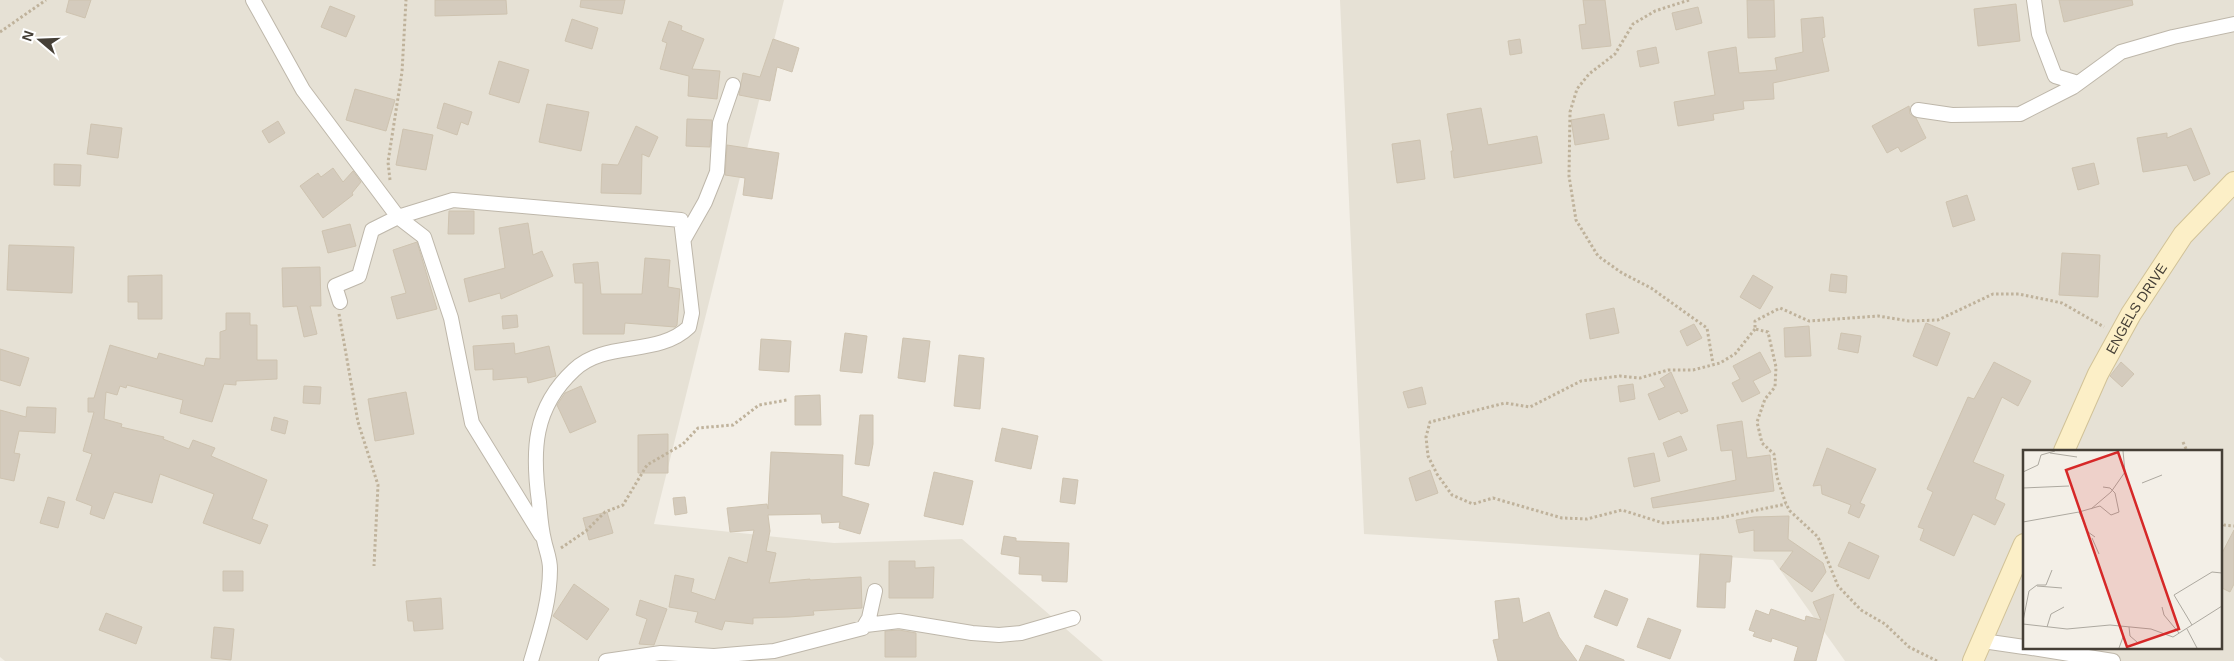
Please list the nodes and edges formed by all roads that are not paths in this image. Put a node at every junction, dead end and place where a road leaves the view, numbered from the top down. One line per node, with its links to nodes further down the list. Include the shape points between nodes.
1 (253, 0): 8 (street, via 303,90)
2 (2034, 0): 4 (street, via 2039,34 2055,76)
3 (2234, 24): 4 (street, via 2121,52)
4 (2078, 83): 6 (street, via 2020,114 1952,116)
5 (733, 85): 9 (street, via 720,123 717,172)
6 (1918, 110)
7 (2234, 182): 11 (street, ENGELS DRIVE, via 2183,235 2131,314 2098,374)
8 (395, 213): 9 (street, via 453,200 681,220); 10 (street, via 372,230 359,276 335,286); 12 (street, via 424,237 451,318 472,423)
9 (684, 238): 12 (street, via 692,314 688,327 669,340 604,354 575,368 552,393 538,431 534,468)
10 (340, 302)
11 (2064, 450)
12 (544, 540): 20 (street, via 549,555 549,592)
13 (2022, 553): 17 (street)
14 (875, 591): 16 (street)
15 (1073, 618): 16 (street, via 1021,633 999,635 899,621)
16 (866, 625): 21 (street, via 774,651 714,656 661,653)
17 (1983, 641): 18 (street); 22 (street)
18 (2023, 647)
19 (2031, 648): 23 (street)
20 (531, 661)
21 (606, 661)
22 (1973, 661)
23 (2113, 661)

